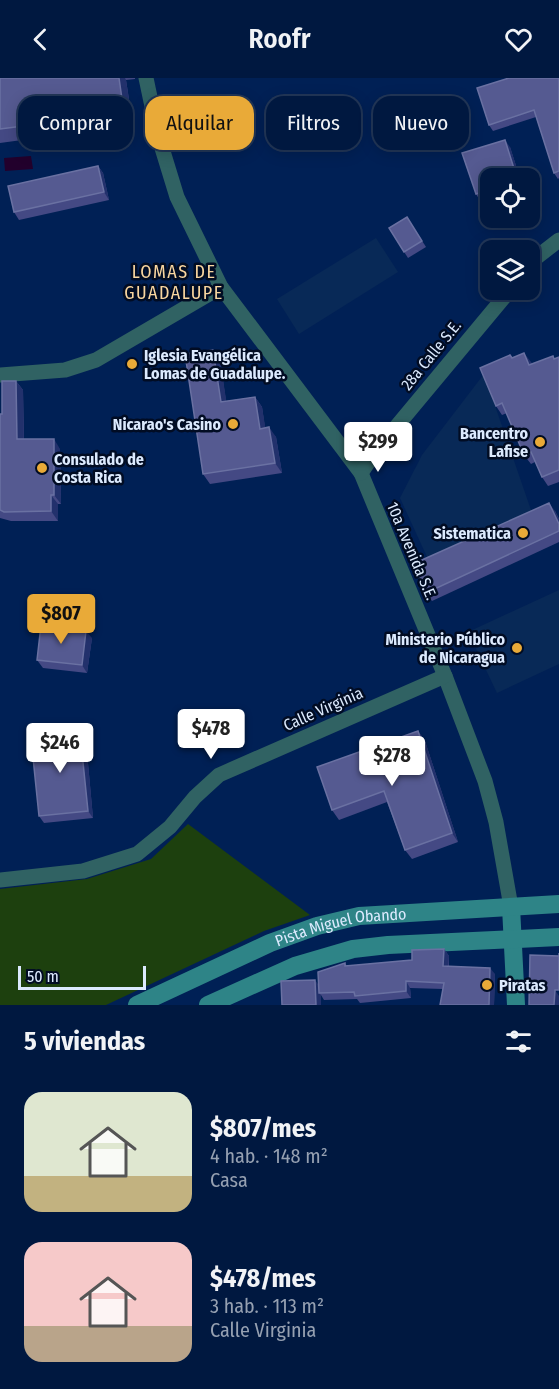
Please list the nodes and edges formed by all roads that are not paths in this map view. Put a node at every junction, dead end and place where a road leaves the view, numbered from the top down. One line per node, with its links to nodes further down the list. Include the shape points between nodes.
1 (146, 78): 4 (street, 10a Avenida S.E., via 177,197)
2 (559, 240): 3 (street)
3 (540, 255)
4 (221, 286): 6 (street, via 96,360 65,370); 7 (street, 10a Avenida S.E.)
5 (501, 300): 7 (street, 28a Calle S.E.)
6 (0, 375)
7 (361, 473): 8 (street, 10a Avenida S.E.)
8 (445, 676): 9 (street, Calle Virginia, via 219,775 170,827 137,854 83,871); 11 (street, 10a Avenida S.E., via 485,781)
9 (0, 880)
10 (559, 904): 11 (main road, Pista Miguel Obando)
11 (510, 907): 13 (main road); 14 (main road, Pista Miguel Obando, via 359,916 317,926 270,943)
12 (559, 937): 13 (main road, Pista Miguel Obando)
13 (513, 939): 15 (main road, Pista Miguel Obando, via 353,949 295,966); 16 (main road)
14 (137, 1005)
15 (208, 1005)
16 (516, 1005)

